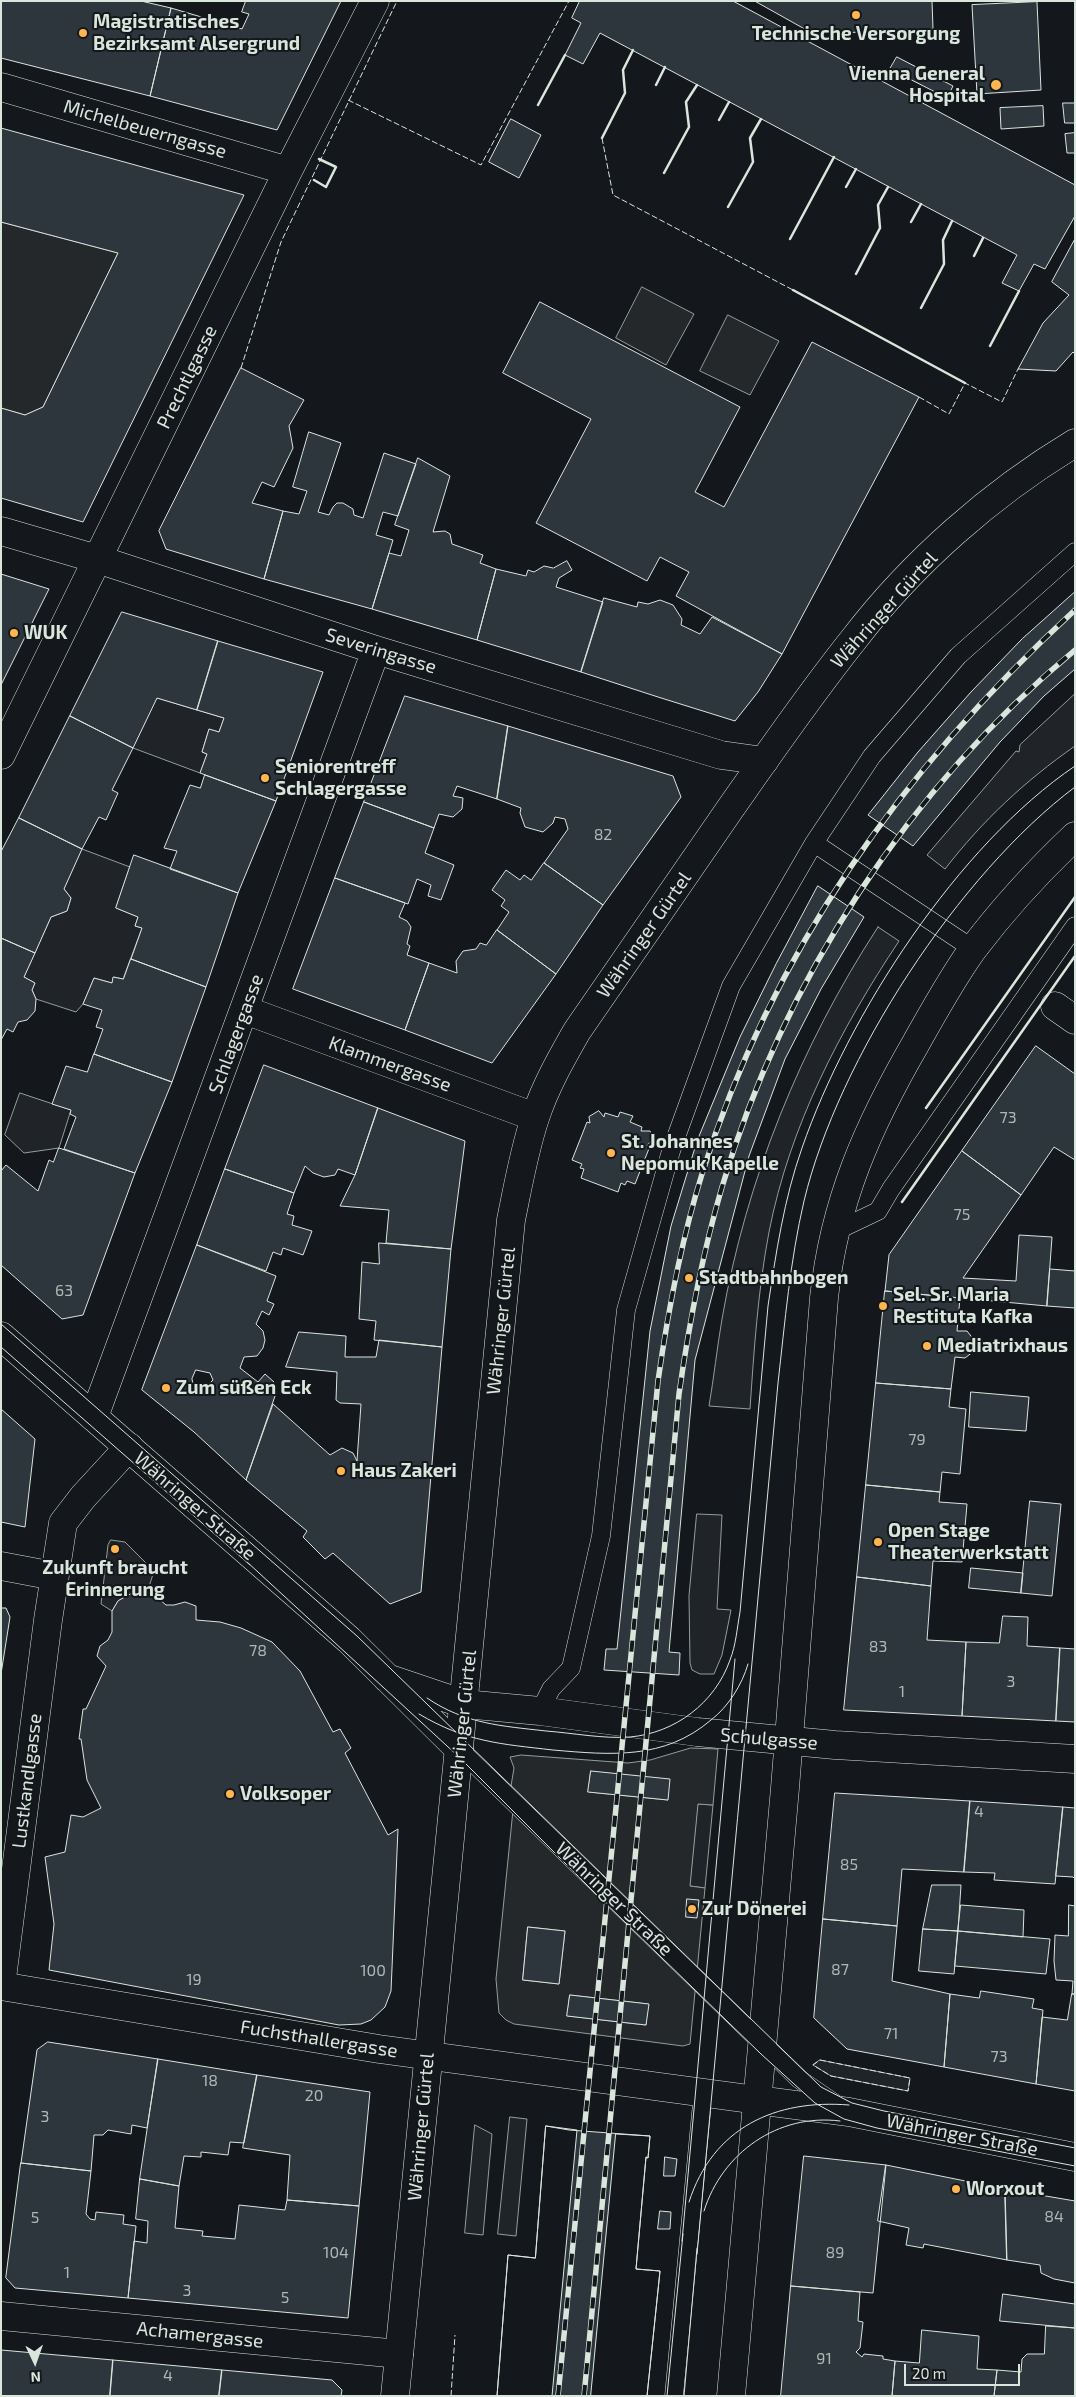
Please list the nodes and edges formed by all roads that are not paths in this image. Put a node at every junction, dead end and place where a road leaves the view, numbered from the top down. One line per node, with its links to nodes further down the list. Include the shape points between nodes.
1 (375, 1): 3 (main road, Prechtlgasse)
2 (1, 87): 3 (main road, Michelbeuerngasse)
3 (288, 171): 7 (main road, Prechtlgasse)
4 (1075, 443): 10 (main road, Währinger Gürtel, via 994,500 898,588 854,637)
5 (1, 531): 7 (main road, Severingasse)
6 (1075, 552): 12 (lane, via 958,656 872,756)
7 (97, 559): 8 (main road, Severingasse); 9 (main road, Prechtlgasse)
8 (376, 650): 10 (main road, Severingasse, via 721,754); 15 (main road, Schlagergasse)
9 (1, 755)
10 (764, 761): 16 (main road, Währinger Gürtel, via 577,1031 552,1075)
11 (1075, 836): 14 (main road, via 1036,872)
12 (814, 842): 14 (lane); 25 (lane, via 730,986 671,1150 626,1310 601,1536 571,1668 551,1690)
13 (1075, 926): 17 (lane, via 878,1211)
14 (973, 949): 17 (main road, via 946,990 871,1127 846,1188)
15 (245, 1010): 16 (main road, Klammergasse); 19 (main road, Schlagergasse)
16 (535, 1117): 24 (main road, Währinger Gürtel, via 511,1220)
17 (834, 1232): 26 (main road, via 824,1298)
18 (1, 1336): 19 (main road, Währinger Straße)
19 (94, 1417): 20 (main road, Währinger Straße)
20 (129, 1447): 22 (main road, Lustkandlgasse, via 63,1524); 23 (main road, Währinger Straße, via 349,1640)
21 (1, 1566): 22 (main road)
22 (54, 1576): 29 (main road, Lustkandlgasse)
23 (387, 1678): 24 (main road, Währinger Straße); 27 (main road, Währinger Straße)
24 (464, 1704): 25 (main road, Schulgasse); 27 (main road, Währinger Gürtel)
25 (540, 1711): 26 (main road, Schulgasse)
26 (789, 1741): 28 (main road, Schulgasse); 30 (main road)
27 (459, 1749): 30 (lane, Währinger Straße); 31 (main road, Währinger Gürtel)
28 (1075, 1759)
29 (1, 1986): 31 (main road, Fuchsthallergasse)
30 (762, 2044): 33 (main road); 34 (lane, Währinger Straße, via 804,2084)
31 (428, 2056): 32 (main road, Fuchsthallergasse); 37 (main road, Währinger Gürtel)
32 (703, 2093): 33 (main road, Fuchsthallergasse); 39 (lane)
33 (757, 2100): 34 (main road, Währinger Straße); 40 (main road)
34 (849, 2112): 35 (main road, Währinger Straße)
35 (1075, 2157)
36 (1, 2316): 37 (main road, Achamergasse)
37 (399, 2354): 38 (main road, Währinger Gürtel)
38 (395, 2396)
39 (674, 2396)
40 (731, 2396)

